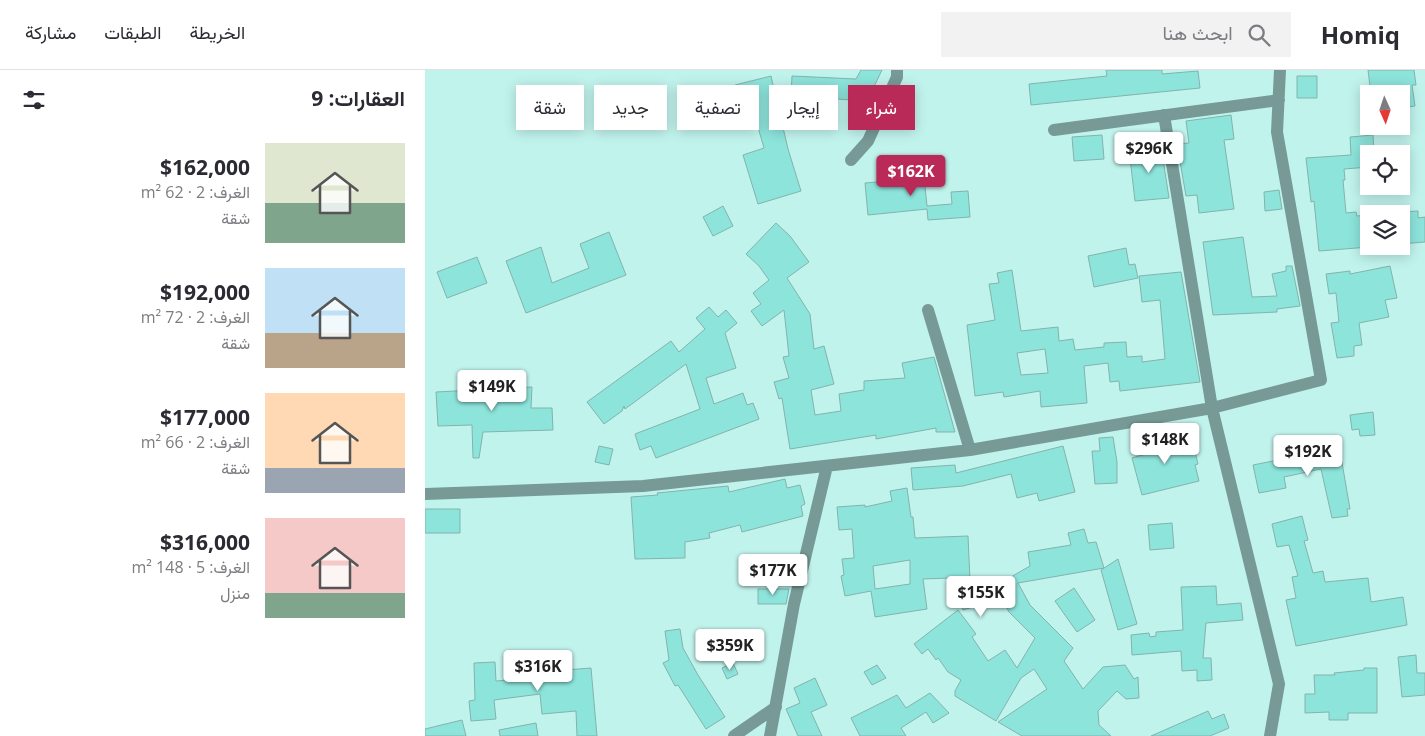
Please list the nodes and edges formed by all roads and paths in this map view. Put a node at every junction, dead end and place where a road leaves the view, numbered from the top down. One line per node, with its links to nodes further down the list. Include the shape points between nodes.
1 (897, 70): 6 (street, via 897,77 868,141)
2 (1280, 70): 3 (street)
3 (1279, 100): 4 (street); 8 (street, via 1277,132 1321,380)
4 (1164, 115): 5 (street); 8 (street)
5 (1054, 130)
6 (851, 160)
7 (928, 310): 9 (street)
8 (1212, 408): 9 (street); 15 (street, via 1279,684)
9 (970, 450): 10 (street)
10 (827, 466): 11 (street, via 643,486); 12 (street, via 794,604)
11 (425, 494)
12 (776, 707): 13 (street); 14 (street)
13 (734, 736)
14 (770, 736)
15 (1271, 736)

